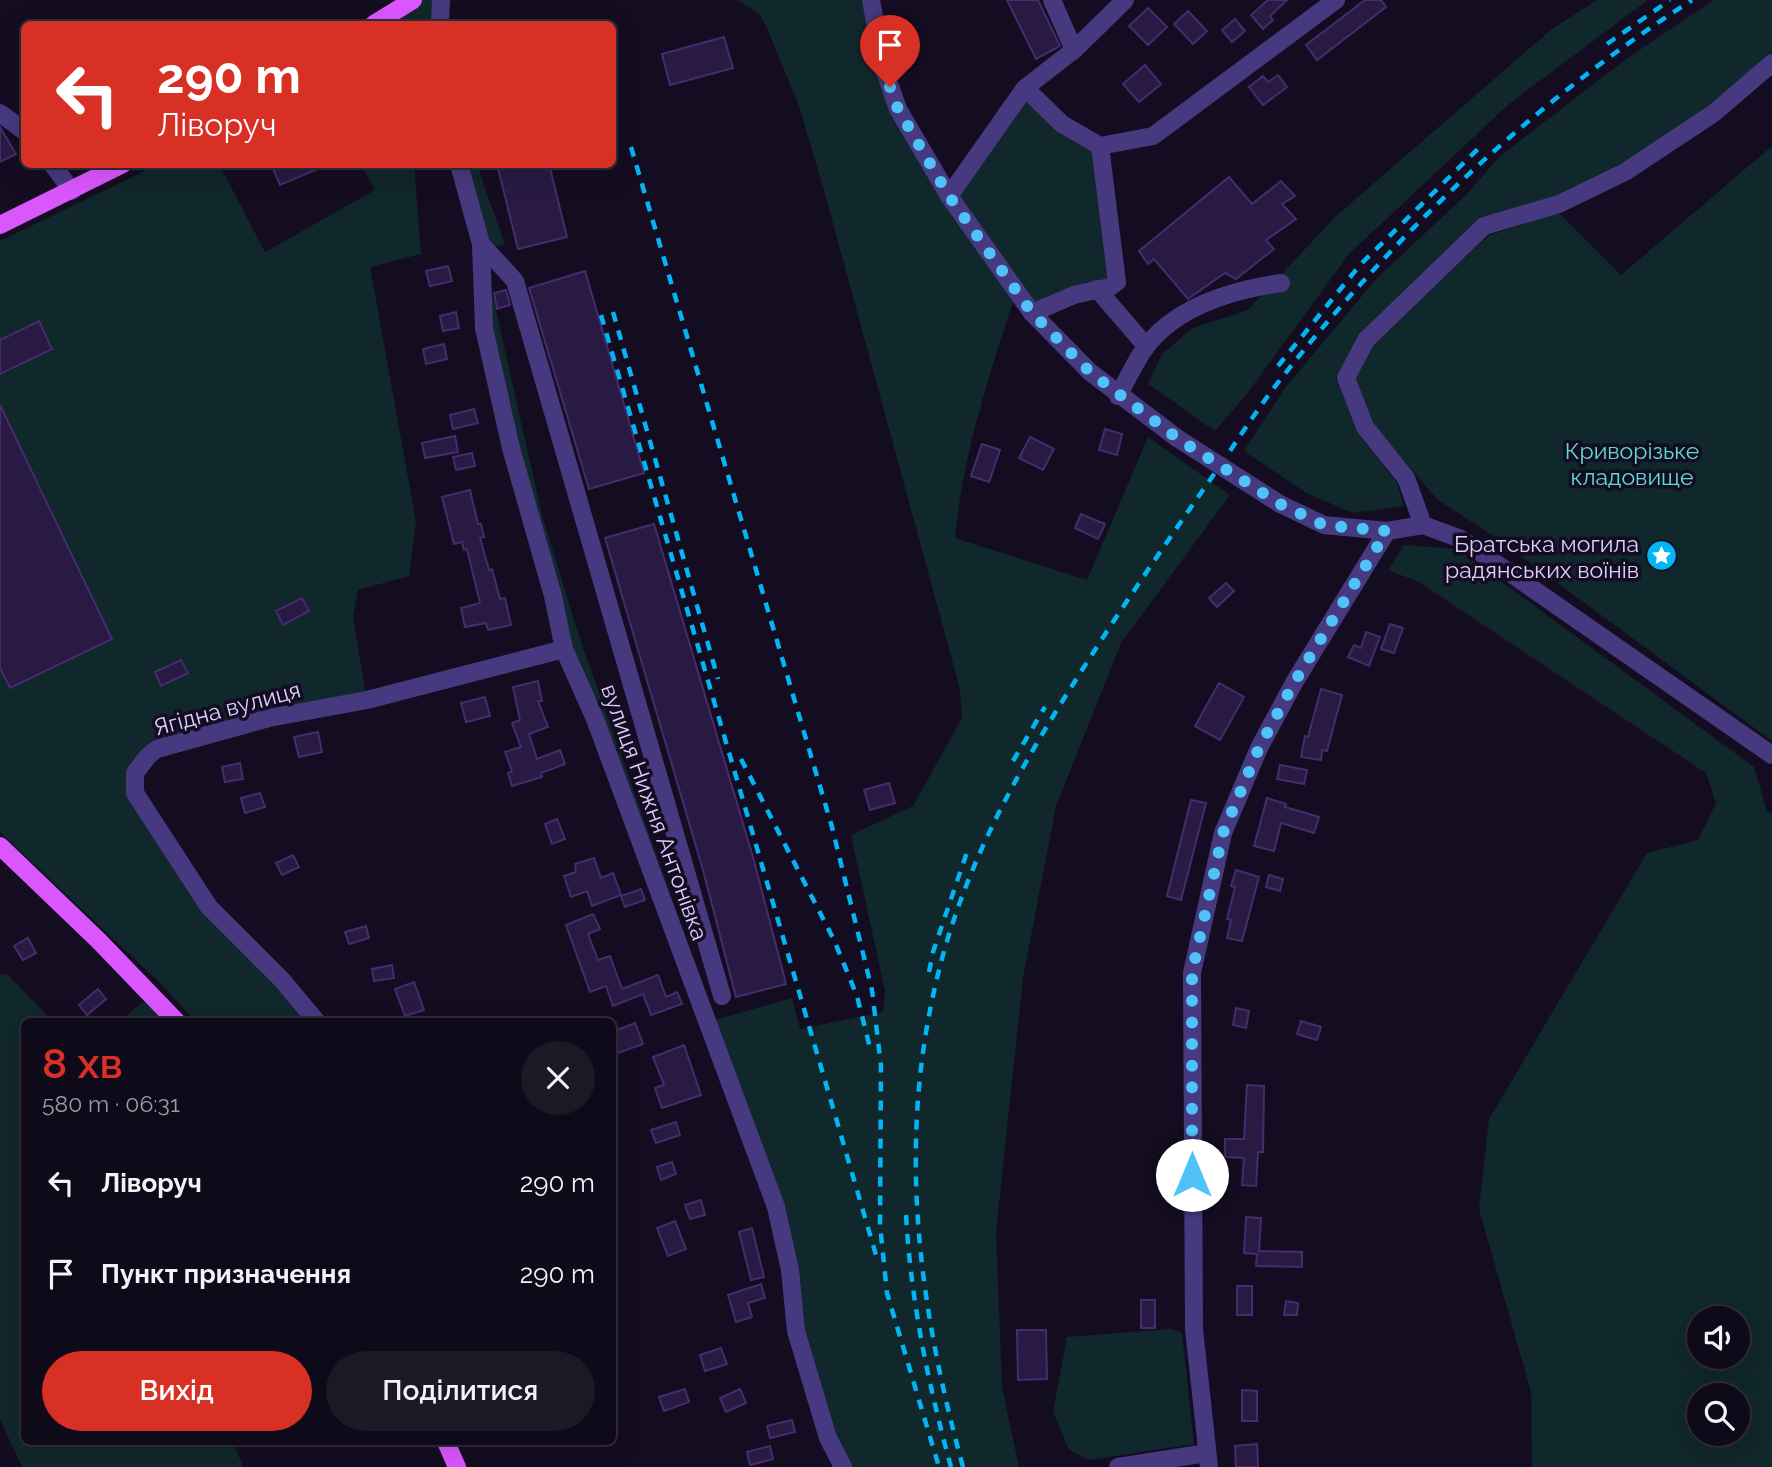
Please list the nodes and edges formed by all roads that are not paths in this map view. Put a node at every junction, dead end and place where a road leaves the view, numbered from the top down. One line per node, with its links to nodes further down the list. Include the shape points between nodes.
1 (413, 0): 7 (main road)
2 (441, 0): 8 (street)
3 (871, 0): 19 (street, via 883,66 898,109)
4 (1052, 0): 9 (street)
5 (1125, 0): 9 (street)
6 (1336, 0): 14 (street, via 1153,136)
7 (387, 21)
8 (440, 21)
9 (1074, 50): 11 (street)
10 (1772, 63): 27 (street, via 1714,113 1625,172 1559,204 1484,226 1366,340 1346,378 1365,426 1406,478)
11 (1025, 88): 14 (street, via 1062,124); 19 (street)
12 (0, 113): 13 (street)
13 (21, 129)
14 (1100, 146): 23 (street, via 1118,272 1117,282 1110,288)
15 (55, 168): 18 (street)
16 (115, 168): 18 (main road)
17 (460, 168): 21 (street, вулиця Нижня Антонівка)
18 (72, 191): 20 (main road)
19 (949, 196): 24 (street)
20 (0, 225)
21 (481, 244): 29 (street, вулиця Нижня Антонівка, via 484,328); 32 (street, via 515,281)
22 (1281, 284): 25 (street, via 1239,289 1182,314)
23 (1097, 289): 24 (street); 25 (street)
24 (1032, 313): 26 (street)
25 (1146, 346): 26 (street)
26 (1118, 396): 28 (street, bridge, via 1280,504 1324,525)
27 (1423, 525): 28 (street); 30 (street, via 1461,539)
28 (1387, 531): 36 (street, via 1259,748 1223,833 1194,960 1194,1329)
29 (564, 649): 34 (street, Ягідна вулиця, via 170,745 148,756 135,773 135,793 209,907); 38 (street, вулиця Нижня Антонівка, via 595,719 776,1207 790,1270 796,1331 828,1438)
30 (1772, 755)
31 (0, 846): 33 (main road)
32 (722, 996)
33 (173, 1018)
34 (314, 1018)
35 (447, 1445): 37 (main road)
36 (1208, 1460): 39 (street)
37 (457, 1467)
38 (843, 1467)
39 (1118, 1467)

